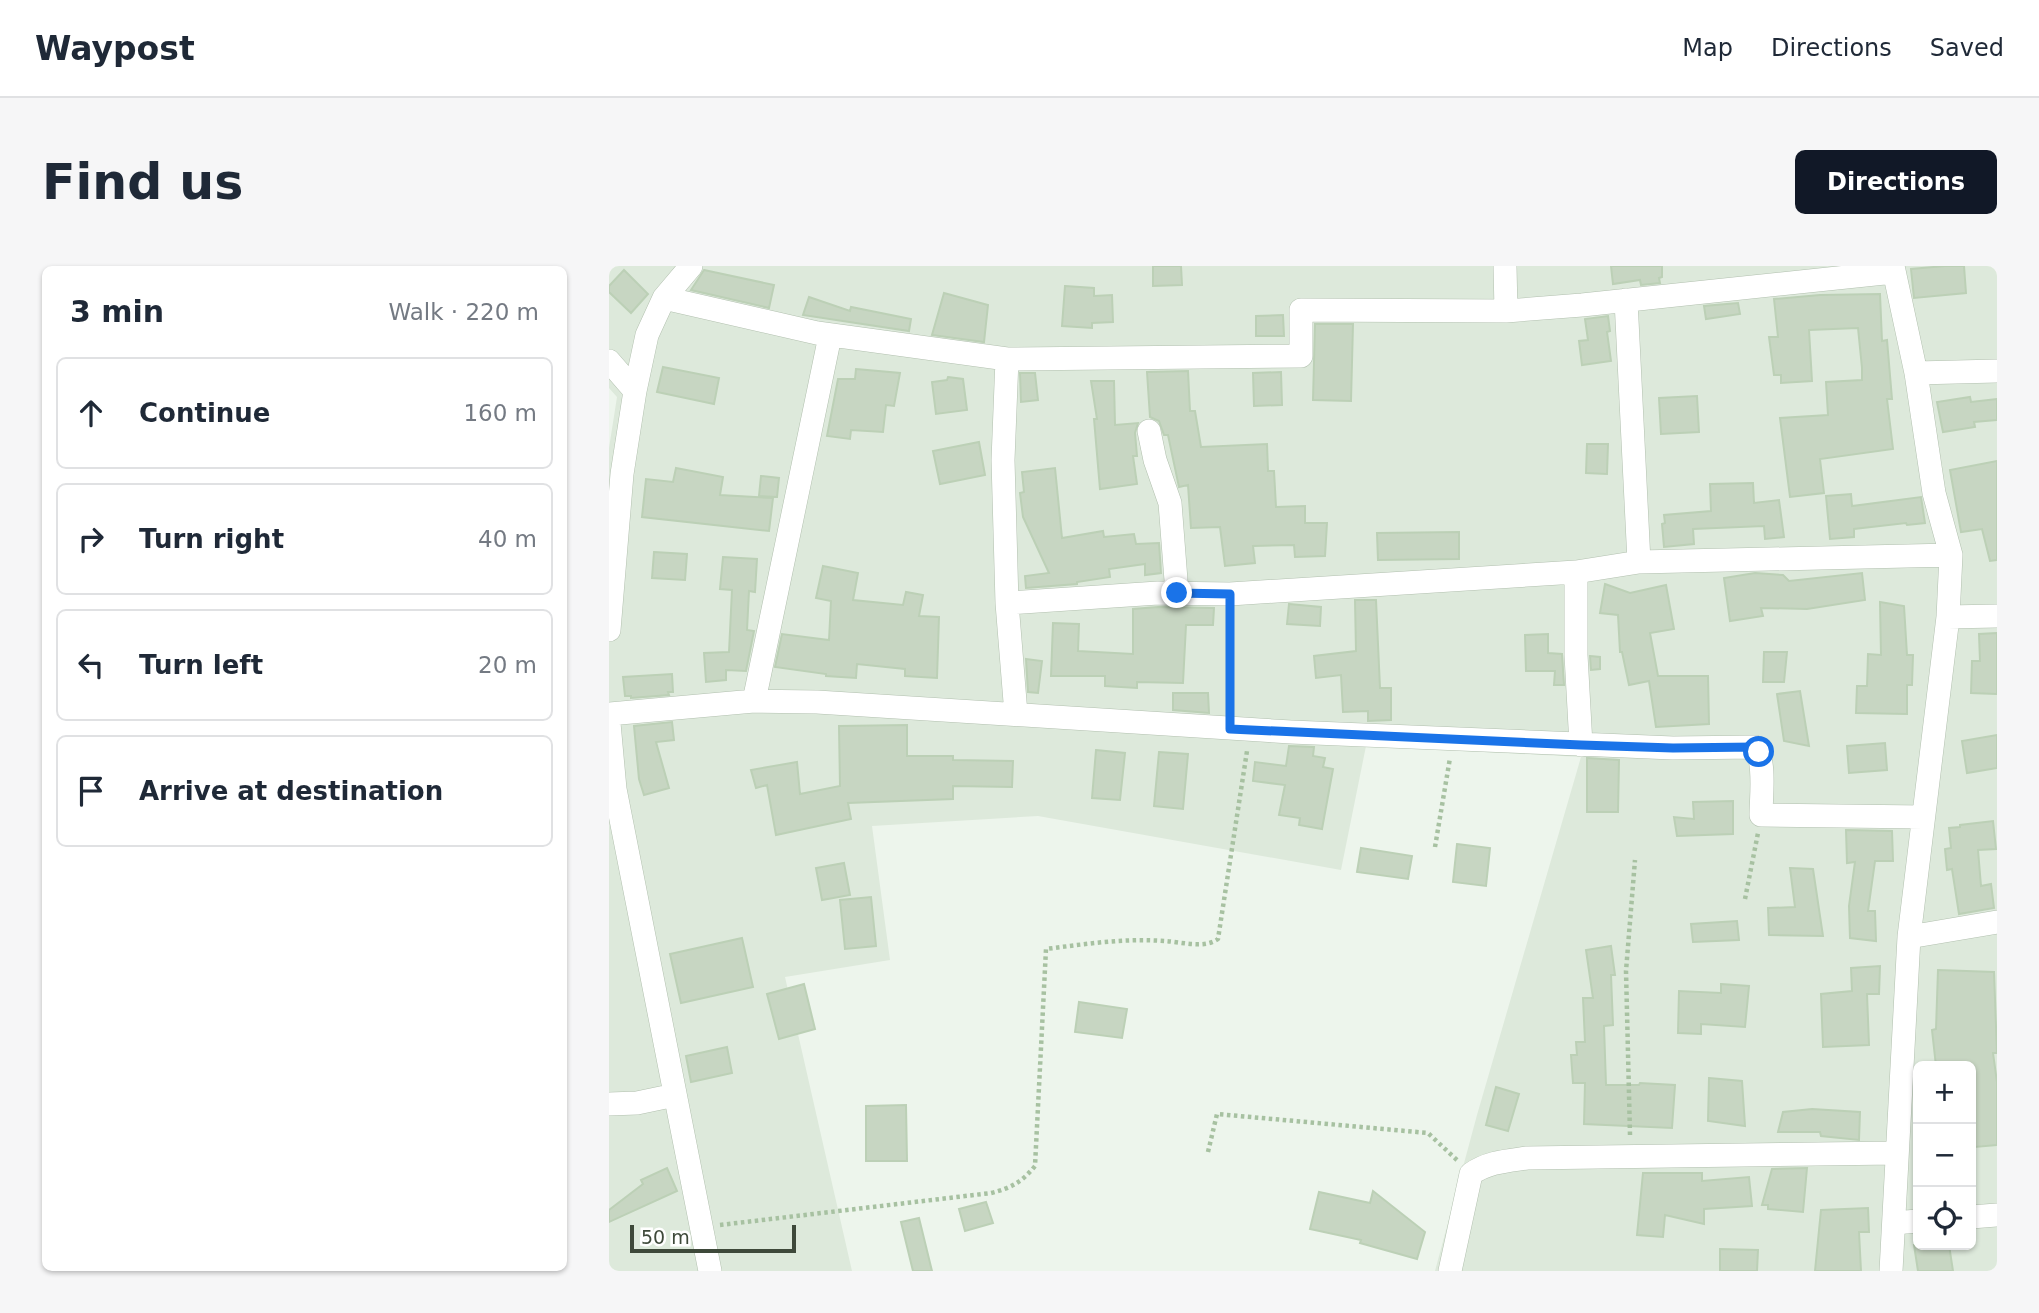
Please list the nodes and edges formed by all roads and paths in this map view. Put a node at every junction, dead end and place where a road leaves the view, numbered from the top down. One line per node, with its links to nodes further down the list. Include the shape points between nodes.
1 (691, 266): 4 (street)
2 (1505, 266): 6 (street)
3 (1894, 269): 5 (street); 11 (street)
4 (664, 298): 7 (street); 12 (street, via 647,335)
5 (1626, 300): 6 (street); 15 (street)
6 (1506, 311): 8 (street, via 1301,310 1301,356)
7 (830, 335): 8 (street); 23 (street)
8 (1007, 359): 19 (street, via 1003,460)
9 (609, 361): 12 (street)
10 (1997, 371): 11 (street)
11 (1916, 373): 14 (street, via 1934,493)
12 (635, 391): 22 (street, via 622,474)
13 (1149, 431): 17 (street, via 1170,503)
14 (1951, 555): 15 (street); 21 (street)
15 (1639, 562): 16 (street)
16 (1576, 572): 18 (street); 29 (street)
17 (1177, 593): 18 (street); 19 (street)
18 (1230, 594): 27 (path)
19 (1007, 603): 25 (street)
20 (1997, 616): 21 (street)
21 (1948, 617): 31 (street)
22 (609, 630)
23 (754, 701): 24 (street); 25 (street)
24 (609, 714)
25 (1016, 714): 27 (street)
26 (609, 723): 33 (street)
27 (1240, 729): 28 (street); 48 (path, via 1218,939 1206,945 1102,942 1046,949 1035,1166 1024,1180 991,1193)
28 (1453, 740): 29 (street); 32 (path)
29 (1581, 745): 30 (street, via 1755,747 1761,761)
30 (1761, 815): 31 (street); 35 (path)
31 (1923, 817): 37 (street)
32 (1435, 847)
33 (619, 857): 38 (street)
34 (1635, 860): 42 (path, via 1626,971)
35 (1745, 899)
36 (1997, 922): 37 (street)
37 (1909, 937): 41 (street)
38 (675, 1095): 39 (street); 48 (street)
39 (609, 1104)
40 (1208, 1152): 43 (path, via 1217,1114 1230,1115 1428,1133)
41 (1896, 1153): 42 (street); 47 (street)
42 (1631, 1157): 43 (street, via 1517,1160 1489,1164)
43 (1471, 1174): 50 (street)
44 (1997, 1215): 45 (street)
45 (1976, 1217)
46 (1913, 1221): 47 (street)
47 (1894, 1223): 51 (street)
48 (702, 1227): 49 (street)
49 (710, 1271)
50 (1450, 1271)
51 (1891, 1271)

